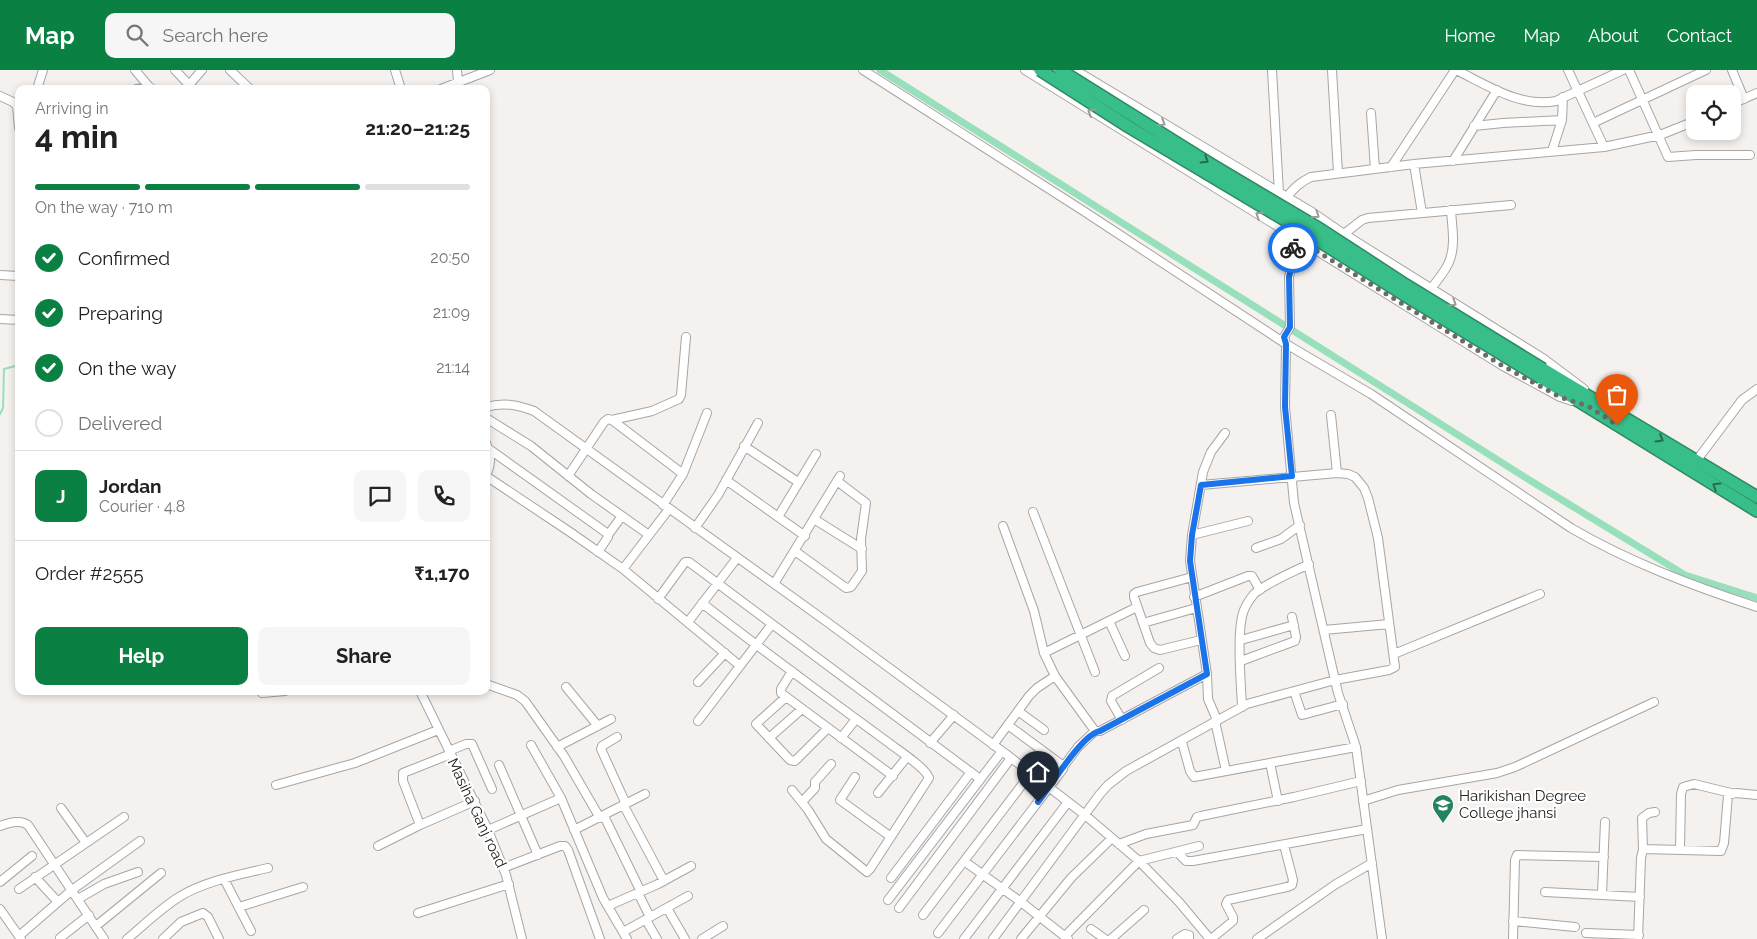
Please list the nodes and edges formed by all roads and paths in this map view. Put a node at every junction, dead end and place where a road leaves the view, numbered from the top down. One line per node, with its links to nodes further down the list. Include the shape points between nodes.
1 (43, 70): 23 (street)
2 (135, 70): 24 (street)
3 (175, 70): 25 (street)
4 (202, 70): 26 (street)
5 (230, 70): 27 (street)
6 (395, 70): 28 (street)
7 (457, 70): 22 (street)
8 (490, 70): 22 (street)
9 (862, 70): 65 (street)
10 (1025, 70): 57 (street, one-way to 10)
11 (1040, 70): 66 (highway, bridge, via 1411,299)
12 (1060, 70): 66 (highway, one-way to 66, bridge, via 1320,229)
13 (1075, 70): 53 (street, one-way to 53)
14 (1272, 70): 53 (street)
15 (1332, 70): 52 (street)
16 (1456, 70): 30 (street); 50 (street)
17 (1568, 70): 31 (street)
18 (1622, 70): 31 (street)
19 (1629, 70): 36 (street)
20 (1706, 70): 36 (street)
21 (1732, 70): 35 (street)
22 (458, 82): 29 (street)
23 (38, 85)
24 (148, 85)
25 (189, 85)
26 (192, 85)
27 (246, 85)
28 (400, 85)
29 (451, 85)
30 (1497, 90): 34 (street, via 1513,98 1536,102); 43 (street)
31 (1577, 90): 34 (street); 41 (street)
32 (1757, 93): 35 (street)
33 (0, 96): 38 (street)
34 (1563, 97): 40 (street)
35 (1744, 99): 37 (street)
36 (1644, 100): 41 (street); 44 (street)
37 (1741, 100)
38 (15, 104)
39 (1371, 113): 51 (street)
40 (1562, 120): 43 (street); 46 (street)
41 (1593, 123): 45 (street)
42 (1686, 124): 44 (street)
43 (1474, 126): 48 (street)
44 (1660, 135): 45 (street); 47 (street, via 1670,158)
45 (1604, 147): 46 (street)
46 (1552, 151): 48 (street)
47 (1750, 155)
48 (1453, 160): 49 (street)
49 (1414, 164): 50 (street); 56 (street)
50 (1391, 167): 51 (street)
51 (1375, 169): 52 (street)
52 (1338, 173): 53 (street, via 1302,180)
53 (1283, 196): 57 (street); 58 (street, one-way to 58)
54 (1511, 205): 55 (street)
55 (1451, 210): 56 (street); 61 (street, via 1451,256)
56 (1422, 213): 58 (street, via 1368,218)
57 (1286, 232): 65 (street, via 1295,253 1289,277 1290,327); 68 (street, via 1503,366 1560,397)
58 (1344, 234): 61 (street)
59 (0, 275): 60 (street)
60 (15, 276)
61 (1431, 289): 68 (street, one-way to 68, via 1554,366 1579,384)
62 (0, 319): 63 (street)
63 (15, 320)
64 (686, 338): 72 (street, via 681,398 652,411)
65 (1285, 340): 84 (street, via 1285,407); 120 (street, via 1592,540 1678,579)
66 (1542, 374): 68 (highway)
67 (1757, 389): 80 (street, via 1742,400)
68 (1590, 402): 80 (highway, one-way to 80); 91 (highway, one-way to 68)
69 (490, 406): 78 (street, via 512,405 534,412)
70 (707, 413): 82 (street)
71 (1331, 415): 81 (street)
72 (612, 420): 78 (street, via 604,422); 82 (street)
73 (490, 421): 83 (street)
74 (758, 422): 76 (street)
75 (1225, 433): 88 (street, via 1211,452)
76 (744, 446): 86 (street); 87 (street)
77 (490, 447): 100 (street)
78 (586, 449): 83 (street); 90 (street)
79 (816, 454): 87 (street)
80 (1696, 460): 89 (highway)
81 (1337, 473): 84 (street); 126 (street, via 1355,477 1368,498 1378,538)
82 (683, 474): 90 (street)
83 (568, 476): 93 (street)
84 (1292, 476): 88 (street); 97 (street)
85 (490, 479): 107 (street)
86 (726, 480): 94 (street); 99 (street)
87 (798, 482): 94 (street)
88 (1201, 485): 102 (street)
89 (1757, 498)
90 (666, 507): 99 (street); 101 (street)
91 (1757, 511)
92 (1033, 512): 128 (street)
93 (622, 516): 100 (street); 101 (street)
94 (778, 517): 103 (street)
95 (814, 518): 103 (street); 105 (street); 105 (street, via 838,479 866,503)
96 (1248, 520): 102 (street)
97 (1300, 525): 104 (street, via 1281,540); 109 (street)
98 (1003, 526): 133 (street, via 1034,611)
99 (695, 528): 108 (street)
100 (608, 535): 107 (street)
101 (649, 535): 110 (street)
102 (1192, 535): 111 (street)
103 (804, 536): 106 (street)
104 (1256, 548)
105 (862, 549): 106 (street, via 861,574 848,588)
106 (795, 551): 113 (street)
107 (598, 552): 110 (street)
108 (737, 558): 112 (street); 113 (street)
109 (1309, 564): 114 (street); 127 (street)
110 (623, 569): 117 (street)
111 (1192, 577): 116 (street); 119 (street, via 1135,593)
112 (717, 583): 117 (street, via 686,562); 118 (street); 125 (street)
113 (774, 584): 155 (street)
114 (1260, 590): 116 (street, via 1248,576); 130 (street, via 1244,610)
115 (1540, 594): 134 (street)
116 (1194, 597): 121 (street)
117 (658, 599): 123 (street)
118 (702, 603): 123 (street); 131 (street)
119 (1137, 607): 122 (street); 124 (street)
120 (1757, 607)
121 (1196, 608): 124 (street); 129 (street)
122 (1109, 621): 128 (street); 135 (street)
123 (688, 622): 132 (street)
124 (1143, 623): 129 (street, via 1150,643 1156,649)
125 (772, 624): 131 (street); 171 (street)
126 (1389, 624): 127 (street); 134 (street)
127 (1324, 630): 143 (street)
128 (1080, 635): 133 (street); 140 (street)
129 (1201, 640): 141 (street)
130 (1241, 640): 136 (street); 136 (street, via 1293,621 1296,637 1293,642)
131 (755, 644): 137 (street); 139 (street)
132 (725, 653): 137 (street); 144 (street)
133 (1044, 653): 142 (street)
134 (1394, 654): 143 (street, via 1395,667 1392,670)
135 (1125, 656)
136 (1241, 661): 152 (street)
137 (740, 665): 159 (street)
138 (1160, 668): 158 (street, via 1112,696)
139 (792, 671): 149 (street, via 780,690); 156 (street)
140 (1095, 672)
141 (1207, 674): 158 (street); 160 (street, via 1208,699)
142 (1055, 676): 154 (street, via 1034,691); 166 (street)
143 (1335, 680): 147 (street); 151 (street)
144 (698, 682)
145 (490, 686): 174 (street, via 522,698)
146 (566, 687): 162 (street)
147 (1294, 692): 151 (street, via 1302,715); 152 (street)
148 (422, 695): 164 (street, Masiha Ganj road)
149 (786, 697): 153 (street); 168 (street, via 756,724)
150 (1654, 702): 202 (street, via 1515,767 1489,775 1398,790)
151 (1343, 704): 175 (street)
152 (1242, 707): 160 (street)
153 (802, 709): 163 (street); 168 (street)
154 (1018, 711): 161 (street); 165 (street)
155 (954, 715): 171 (street); 173 (street)
156 (856, 719): 169 (street); 178 (street)
157 (611, 720): 162 (street)
158 (1122, 720): 166 (street)
159 (698, 721)
160 (1216, 721): 170 (street); 184 (street)
161 (1008, 724): 173 (street); 183 (street)
162 (598, 726): 174 (street)
163 (828, 728): 168 (street, via 795,761 790,760); 169 (street)
164 (438, 730): 177 (street, Masiha Ganj road); 191 (street, via 355,763)
165 (1044, 730)
166 (1094, 732): 183 (street)
167 (617, 737): 205 (street, via 601,749)
168 (769, 738)
169 (841, 738): 187 (street)
170 (1182, 742): 184 (street, via 1194,777); 208 (street, via 1117,778)
171 (930, 743): 185 (street)
172 (531, 745): 199 (street)
173 (993, 745): 176 (street)
174 (557, 747): 211 (street)
175 (1356, 747): 180 (street); 190 (street)
176 (1002, 751): 179 (street); 189 (street)
177 (450, 753): 193 (street, via 472,744); 201 (street, Masiha Ganj road); 213 (street, via 402,773)
178 (908, 757): 187 (street); 218 (street, via 926,772 928,780)
179 (1012, 758): 186 (street); 264 (street)
180 (1270, 763): 184 (street); 200 (street)
181 (831, 764): 203 (street)
182 (499, 765): 210 (street)
183 (1063, 767): 192 (street)
184 (1226, 771)
185 (970, 772): 189 (street); 243 (street)
186 (1031, 773): 192 (street); 232 (street)
187 (892, 776): 195 (street)
188 (855, 777): 218 (street, via 840,800)
189 (980, 779): 258 (street)
190 (1361, 781): 200 (street); 202 (street)
191 (276, 785)
192 (1049, 787): 204 (street); 241 (street)
193 (492, 788)
194 (792, 790): 203 (street)
195 (878, 793)
196 (1731, 793): 198 (street); 227 (street, via 1726,802 1721,851); 227 (street, via 1694,784 1683,787 1680,794)
197 (645, 794): 205 (street)
198 (1757, 795)
199 (561, 798): 210 (street); 217 (street)
200 (1278, 800): 222 (street, via 1200,816 1193,824 1146,834)
201 (475, 801): 213 (street); 216 (street, Masiha Ganj road)
202 (1363, 801): 215 (street)
203 (802, 802): 218 (street, via 826,839 865,871 870,869)
204 (1068, 802): 208 (street); 249 (street)
205 (625, 805): 211 (street); 245 (street)
206 (61, 808): 221 (street)
207 (1654, 812): 226 (street, via 1642,818)
208 (1085, 815): 219 (street); 260 (street)
209 (124, 816): 221 (street)
210 (521, 816): 216 (street); 229 (street)
211 (602, 817): 217 (street); 252 (street)
212 (1605, 822): 231 (street)
213 (420, 824): 224 (street)
214 (0, 826): 235 (street, via 26,823)
215 (1367, 829): 223 (street); 234 (street)
216 (488, 830): 238 (street, Masiha Ganj road)
217 (574, 830): 262 (street)
218 (891, 837)
219 (1112, 838): 222 (street); 270 (street, via 1071,878)
220 (140, 841): 251 (street)
221 (86, 843): 235 (street)
222 (1119, 844): 233 (street)
223 (1284, 844): 228 (street, via 1193,862 1186,861); 302 (street, via 1292,884 1228,900 1226,904 1233,921)
224 (378, 846)
225 (1199, 846): 228 (street)
226 (1643, 849): 227 (street); 256 (street)
227 (1680, 850)
228 (1178, 852): 233 (street)
229 (538, 855): 238 (street); 290 (street, via 560,846 566,848)
230 (32, 856): 246 (street)
231 (1604, 857): 254 (street); 272 (street, via 1517,855)
232 (964, 861): 241 (street); 269 (street)
233 (1139, 861): 281 (street); 302 (street)
234 (1372, 863): 303 (street); 304 (street)
235 (54, 864): 242 (street); 251 (street)
236 (691, 866): 245 (street)
237 (268, 868): 244 (street)
238 (503, 868): 247 (street, Masiha Ganj road)
239 (138, 872): 257 (street, via 99,886)
240 (161, 873): 273 (street)
241 (983, 875): 249 (street); 278 (street)
242 (35, 877): 250 (street); 259 (street)
243 (891, 878)
244 (224, 879): 261 (street); 286 (street, via 179,897)
245 (664, 881): 252 (street)
246 (0, 882)
247 (509, 884): 267 (street); 289 (street, Masiha Ganj road)
248 (303, 887): 261 (street)
249 (1002, 888): 260 (street); 294 (street)
250 (19, 889)
251 (72, 890): 257 (street); 259 (street)
252 (640, 892): 262 (street); 271 (street)
253 (1545, 892): 254 (street)
254 (1602, 894): 256 (street)
255 (688, 896): 263 (street)
256 (1640, 897): 282 (street)
257 (78, 899): 268 (street)
258 (888, 900)
259 (58, 902): 283 (street)
260 (1021, 902): 270 (street); 295 (street)
261 (239, 906): 277 (street)
262 (608, 906): 280 (street)
263 (667, 908): 271 (street); 292 (street)
264 (899, 908)
265 (0, 909): 283 (street)
266 (1144, 910): 299 (street)
267 (418, 913)
268 (88, 915): 273 (street); 284 (street)
269 (923, 915)
270 (1039, 916): 281 (street); 296 (street)
271 (648, 918): 280 (street); 291 (street)
272 (1513, 921): 275 (street); 305 (street)
273 (96, 926): 285 (street)
274 (723, 926): 293 (street)
275 (1575, 927)
276 (1091, 929): 298 (street)
277 (251, 931)
278 (938, 933)
279 (1586, 933): 282 (street)
280 (625, 936)
281 (1064, 936): 297 (street)
282 (1638, 937)
283 (20, 938)
284 (60, 938)
285 (104, 939)
286 (127, 939)
287 (162, 939): 288 (street, via 181,922 203,913)
288 (219, 939)
289 (522, 939)
290 (600, 939)
291 (657, 939)
292 (685, 939)
293 (702, 939)
294 (964, 939)
295 (993, 939)
296 (1022, 939)
297 (1052, 939)
298 (1105, 939)
299 (1111, 939)
300 (1177, 939): 301 (street, via 1185,934)
301 (1189, 939)
302 (1210, 939)
303 (1257, 939)
304 (1382, 939)
305 (1513, 939)

